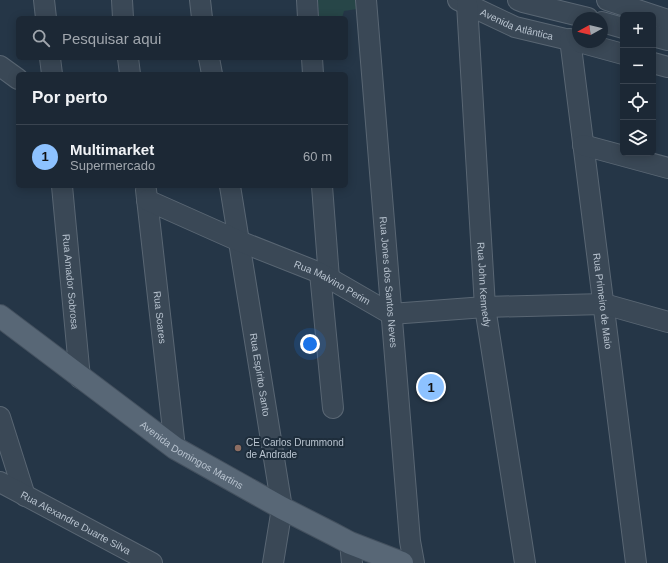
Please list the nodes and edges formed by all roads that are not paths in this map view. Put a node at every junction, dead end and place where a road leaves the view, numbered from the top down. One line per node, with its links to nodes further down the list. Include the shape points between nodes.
1 (44, 0): 10 (street)
2 (122, 0): 11 (street)
3 (200, 0): 12 (street)
4 (307, 0): 13 (street)
5 (366, 0): 45 (street, Rua Jones dos Santos Neves)
6 (518, 0): 9 (street)
7 (607, 0): 14 (street)
8 (462, 2): 18 (street, Avenida Atlântica, via 515,27); 44 (street, Rua John Kennedy)
9 (572, 14)
10 (46, 16)
11 (123, 16)
12 (202, 16)
13 (308, 16)
14 (668, 20)
15 (608, 24): 16 (street)
16 (620, 27)
17 (656, 37): 19 (street)
18 (572, 40)
19 (668, 40)
20 (576, 48): 35 (street, Rua Primeiro de Maio)
21 (601, 48): 22 (street, Avenida Atlântica)
22 (620, 53)
23 (50, 60): 30 (street)
24 (128, 60): 31 (street)
25 (209, 60): 32 (street)
26 (312, 60): 33 (street)
27 (656, 64): 29 (street)
28 (0, 66): 34 (street)
29 (668, 67)
30 (52, 72)
31 (130, 72)
32 (212, 72)
33 (313, 72)
34 (16, 77)
35 (583, 145): 36 (street); 43 (street, Rua Primeiro de Maio)
36 (668, 168)
37 (62, 188): 48 (street, Rua Amador Sobrosa)
38 (230, 188): 41 (street, Rua Espírito Santo)
39 (322, 188): 42 (street)
40 (146, 193): 41 (street, Rua Malvino Perim); 51 (street, Rua Soares)
41 (239, 241): 42 (street, Rua Malvino Perim); 54 (street, Rua Espírito Santo)
42 (325, 275): 45 (street, Rua Malvino Perim); 49 (street)
43 (604, 304): 44 (street); 47 (street); 61 (street, Rua Primeiro de Maio)
44 (485, 307): 45 (street); 60 (street, Rua John Kennedy)
45 (391, 314): 59 (street, Rua Jones dos Santos Neves)
46 (0, 316): 48 (main road, Avenida Domingos Martins)
47 (667, 318)
48 (80, 378): 51 (main road, Avenida Domingos Martins)
49 (334, 408)
50 (0, 417): 53 (street)
51 (175, 448): 54 (main road, Avenida Domingos Martins)
52 (0, 482): 53 (street, Rua Alexandre Duarte Silva)
53 (25, 496): 56 (street, Rua Alexandre Duarte Silva)
54 (282, 508): 55 (main road, Avenida Domingos Martins); 57 (street, Rua Espírito Santo)
55 (351, 553): 58 (main road, Avenida Domingos Martins)
56 (152, 563)
57 (273, 563)
58 (402, 563)
59 (414, 563)
60 (525, 563)
61 (636, 563)

